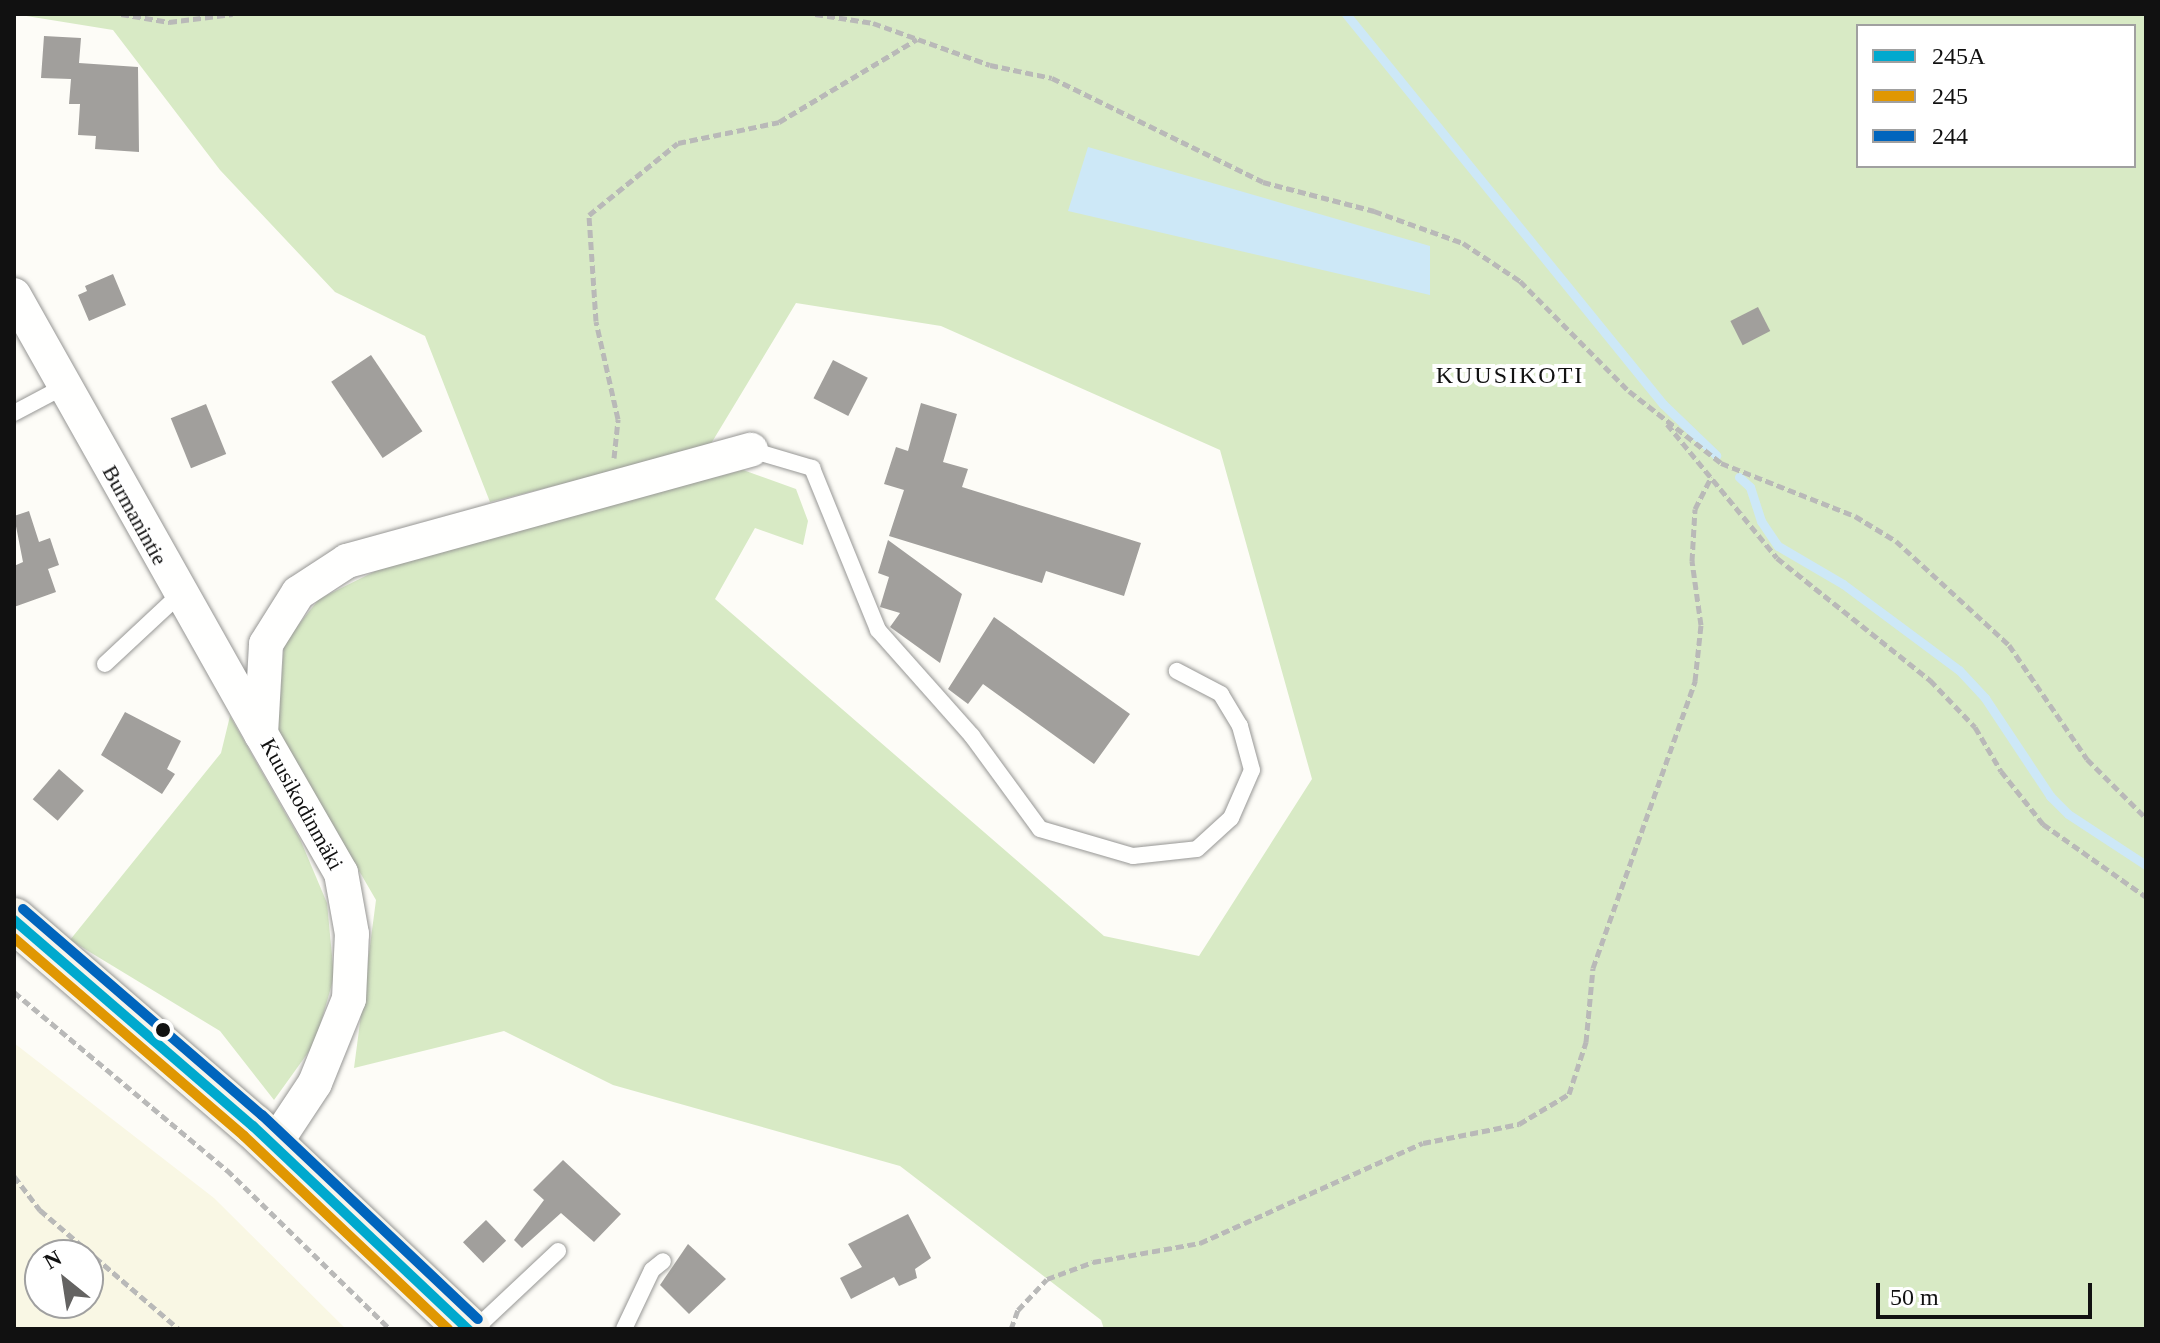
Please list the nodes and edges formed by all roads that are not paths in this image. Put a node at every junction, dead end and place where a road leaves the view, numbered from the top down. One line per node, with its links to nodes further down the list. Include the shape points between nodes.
1 (14, 295): 2 (street, Burmanintie)
2 (65, 386): 3 (lane); 5 (street, Burmanintie)
3 (14, 413)
4 (751, 450): 7 (lane, via 812,468 878,630 972,736 1040,829 1133,856 1197,849 1231,818 1252,770 1240,726 1221,694); 8 (street, Kuusikodinmäki, via 347,561 298,593 266,644)
5 (179, 595): 6 (lane); 8 (street, Burmanintie)
6 (105, 664)
7 (1177, 671)
8 (261, 734): 10 (street, Kuusikodinmäki, via 341,873 352,934 349,999 315,1083)
9 (14, 920): 10 (street)
10 (274, 1145): 13 (street)
11 (558, 1251): 14 (lane)
12 (663, 1261): 15 (lane, via 652,1270)
13 (468, 1329)
14 (475, 1329)
15 (624, 1329)

